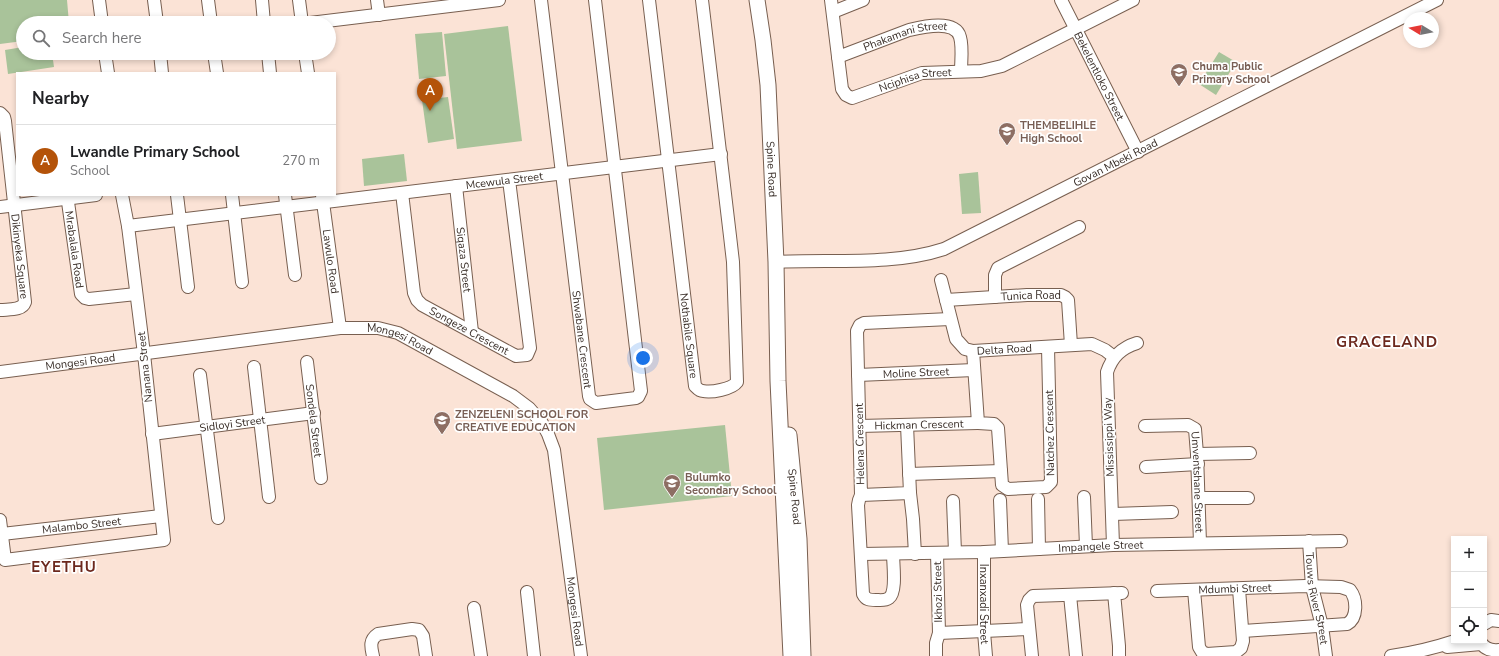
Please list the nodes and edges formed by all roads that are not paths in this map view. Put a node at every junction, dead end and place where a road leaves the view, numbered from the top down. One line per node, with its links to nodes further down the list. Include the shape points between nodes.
1 (99, 0): 23 (street)
2 (154, 0): 24 (street)
3 (208, 0): 25 (street)
4 (262, 0): 26 (street)
5 (299, 0): 27 (street)
6 (377, 0): 22 (street)
7 (499, 0): 18 (street)
8 (541, 0): 47 (street, Shwabane Crescent)
9 (595, 0): 46 (street, Shwabane Crescent)
10 (649, 0): 45 (street, Nothabile Square)
11 (702, 0): 44 (street, Nothabile Square)
12 (757, 0): 64 (main road, Spine Road, via 768,85)
13 (831, 0): 21 (street, Nciphisa Street)
14 (863, 0): 21 (street)
15 (1061, 0): 29 (street, Bekelentloko Street)
16 (1133, 0): 20 (street, Nciphisa Street)
17 (1437, 0): 43 (street, Govan Mbeki Road)
18 (486, 1): 19 (street)
19 (434, 4): 22 (street)
20 (1114, 4): 29 (street, Nciphisa Street)
21 (833, 12): 30 (street, Nciphisa Street)
22 (379, 15): 28 (street)
23 (101, 16)
24 (156, 16)
25 (210, 16)
26 (263, 16)
27 (301, 16)
28 (336, 20)
29 (1075, 30): 36 (street, Nciphisa Street, via 1002,66 981,71); 43 (street, Bekelentloko Street)
30 (838, 57): 36 (street, Nciphisa Street, via 842,89 852,98 922,73); 36 (street, Phakamani Street, via 909,30 943,25 954,28 960,37)
31 (107, 60): 37 (street)
32 (161, 60): 38 (street)
33 (215, 60): 39 (street)
34 (269, 60): 40 (street)
35 (306, 60): 41 (street)
36 (961, 71)
37 (108, 72)
38 (162, 72)
39 (217, 72)
40 (270, 72)
41 (308, 72)
42 (0, 113): 58 (street, Dikinyeka Square, via 5,121)
43 (1138, 152): 64 (street, Govan Mbeki Road, via 955,244 932,253 900,259)
44 (721, 154): 45 (street, Mcewula Street); 45 (street, Nothabile Square, via 733,262 737,382 728,389 703,391 695,386)
45 (668, 161): 46 (street, Mcewula Street)
46 (614, 167): 47 (street, Mcewula Street); 47 (street, Shwabane Crescent, via 641,391 636,398 596,403 590,399)
47 (562, 174): 48 (street, Mcewula Street)
48 (509, 180): 49 (street, Mcewula Street); 75 (street, Songeze Crescent, via 530,348 527,354 516,356)
49 (456, 186): 50 (street, Mcewula Street); 75 (street, Siqaza Street)
50 (402, 193): 56 (street, Mcewula Street); 75 (street, Songeze Crescent, via 417,300)
51 (82, 196): 55 (street)
52 (122, 196): 62 (street, Nanana Street)
53 (177, 196): 61 (street)
54 (232, 196): 60 (street)
55 (67, 197): 58 (street); 69 (street, Mrabalala Road, via 80,294 89,299)
56 (322, 199): 57 (street, Mcewula Street); 74 (street, Lawulo Road)
57 (286, 201): 60 (street, Mcewula Street); 65 (street)
58 (14, 205): 59 (street); 72 (street, Dikinyeka Square, via 25,302 20,308)
59 (0, 207)
60 (234, 213): 61 (street, Mcewula Street); 67 (street)
61 (180, 220): 62 (street, Mcewula Street); 68 (street)
62 (128, 226): 69 (street, Nanana Street)
63 (1079, 227): 70 (street, via 998,268 995,275)
64 (776, 262): 76 (main road, Spine Road)
65 (295, 275)
66 (941, 280): 71 (street, Delta Road)
67 (242, 282)
68 (188, 287)
69 (136, 294): 81 (street, Nanana Street)
70 (995, 297): 71 (street, Tunica Road); 78 (street, Tunica Road, via 1057,294 1065,297 1068,300)
71 (946, 300): 73 (street, Delta Road)
72 (0, 310)
73 (950, 319): 80 (street, Delta Road, via 956,339 965,349); 88 (street, Helena Crescent, via 860,325 857,331)
74 (340, 328): 81 (street, Mongesi Road); 154 (street, Mongesi Road, via 378,328 403,335 514,396 542,423 554,450)
75 (472, 332)
76 (778, 338): 155 (main road, Spine Road); 156 (main road, Spine Road, via 795,481)
77 (1137, 343): 82 (street, via 1128,346)
78 (1071, 345): 79 (street, Delta Road); 82 (street, Delta Road, via 1092,344)
79 (1048, 347): 80 (street, Delta Road); 100 (street, Natchez Crescent, via 1051,482 1046,487 1008,489 1002,485)
80 (973, 352): 85 (street)
81 (144, 354): 86 (street, Mongesi Road); 96 (street, Nanana Street)
82 (1114, 357): 113 (street, Mississippi Way, via 1107,372)
83 (307, 362): 89 (street, Sondela Street)
84 (254, 367): 90 (street)
85 (974, 370): 88 (street, Moline Street); 91 (street)
86 (0, 372)
87 (200, 375): 95 (street)
88 (858, 375): 93 (street, Helena Crescent)
89 (314, 413): 90 (street, Sidloyi Street); 102 (street, Sondela Street)
90 (260, 420): 95 (street, Sidloyi Street); 105 (street)
91 (978, 423): 92 (street, Hickman Crescent); 100 (street, Natchez Crescent, via 994,424 998,428)
92 (908, 424): 93 (street, Hickman Crescent); 101 (street)
93 (860, 426): 104 (street, Helena Crescent)
94 (1145, 426): 98 (street, Umventshane Street, via 1193,427 1196,432)
95 (207, 427): 96 (street, Sidloyi Street); 115 (street)
96 (152, 434): 114 (street, Nanana Street)
97 (1250, 453): 98 (street)
98 (1198, 459): 99 (street); 107 (street, Umventshane Street)
99 (1146, 467)
100 (1001, 471): 101 (street)
101 (909, 474): 103 (street)
102 (321, 478)
103 (910, 493): 104 (street, Helena Crescent); 130 (street)
104 (861, 495): 128 (street, via 858,505)
105 (269, 497)
106 (1084, 498): 122 (street)
107 (1199, 498): 108 (street); 120 (street, Umventshane Street)
108 (1248, 498)
109 (1038, 499): 123 (street)
110 (1000, 500): 124 (street)
111 (953, 501): 125 (street)
112 (1172, 512): 113 (street)
113 (1113, 514): 121 (street, Mississippi Way)
114 (161, 516): 117 (street, Malambo Street); 117 (street, Nanana Street, via 164,540 5,560)
115 (218, 518)
116 (0, 520): 117 (street)
117 (2, 534)
118 (1309, 541): 119 (street, Impangele Street); 120 (street, Impangele Street); 131 (street, Touws River Street)
119 (1341, 541)
120 (1200, 543): 121 (street, Impangele Street)
121 (1113, 545): 122 (street, Impangele Street)
122 (1086, 546): 123 (street, Impangele Street)
123 (1039, 549): 124 (street, Impangele Street)
124 (1002, 551): 126 (street, Impangele Street)
125 (955, 552): 126 (street, Impangele Street); 127 (street, Impangele Street)
126 (984, 552): 143 (street, Inxanxadi Street)
127 (937, 553): 130 (street, Impangele Street); 144 (street, Ikhozi Street)
128 (861, 554): 129 (street, Impangele Street); 129 (street, via 862,594 871,600 886,600 891,596)
129 (893, 554): 130 (street, Impangele Street)
130 (915, 554)
131 (1312, 587): 132 (street, Mdumbi Street); 140 (street, Touws River Street); 140 (street, Mdumbi Street, via 1346,588 1355,599 1352,620 1347,624)
132 (1238, 589): 133 (street, Mdumbi Street); 142 (street)
133 (1194, 590): 134 (street, Mdumbi Street); 142 (street, via 1199,647 1202,652 1236,652 1241,648)
134 (1157, 591)
135 (527, 592): 153 (street)
136 (1070, 595): 141 (street, via 1033,596 1027,605); 160 (street); 161 (street, via 1118,593)
137 (474, 608): 152 (street)
138 (1499, 621): 139 (street)
139 (1487, 622)
140 (1322, 626): 142 (street); 162 (street, Touws River Street)
141 (1029, 629): 143 (street, Ikhozi Street); 159 (street)
142 (1243, 631)
143 (984, 632): 144 (street, Ikhozi Street); 158 (street, Inxanxadi Street)
144 (939, 633): 157 (street)
145 (1451, 642): 148 (street)
146 (1466, 644): 148 (street)
147 (1483, 644): 149 (street, via 1489,650)
148 (1435, 648): 163 (street)
149 (1499, 650)
150 (372, 656): 151 (street, via 373,637 412,629 418,630 423,636)
151 (426, 656)
152 (481, 656)
153 (534, 656)
154 (581, 656)
155 (791, 656)
156 (803, 656)
157 (936, 656)
158 (986, 656)
159 (1032, 656)
160 (1076, 656)
161 (1119, 656)
162 (1326, 656)
163 (1391, 656)

